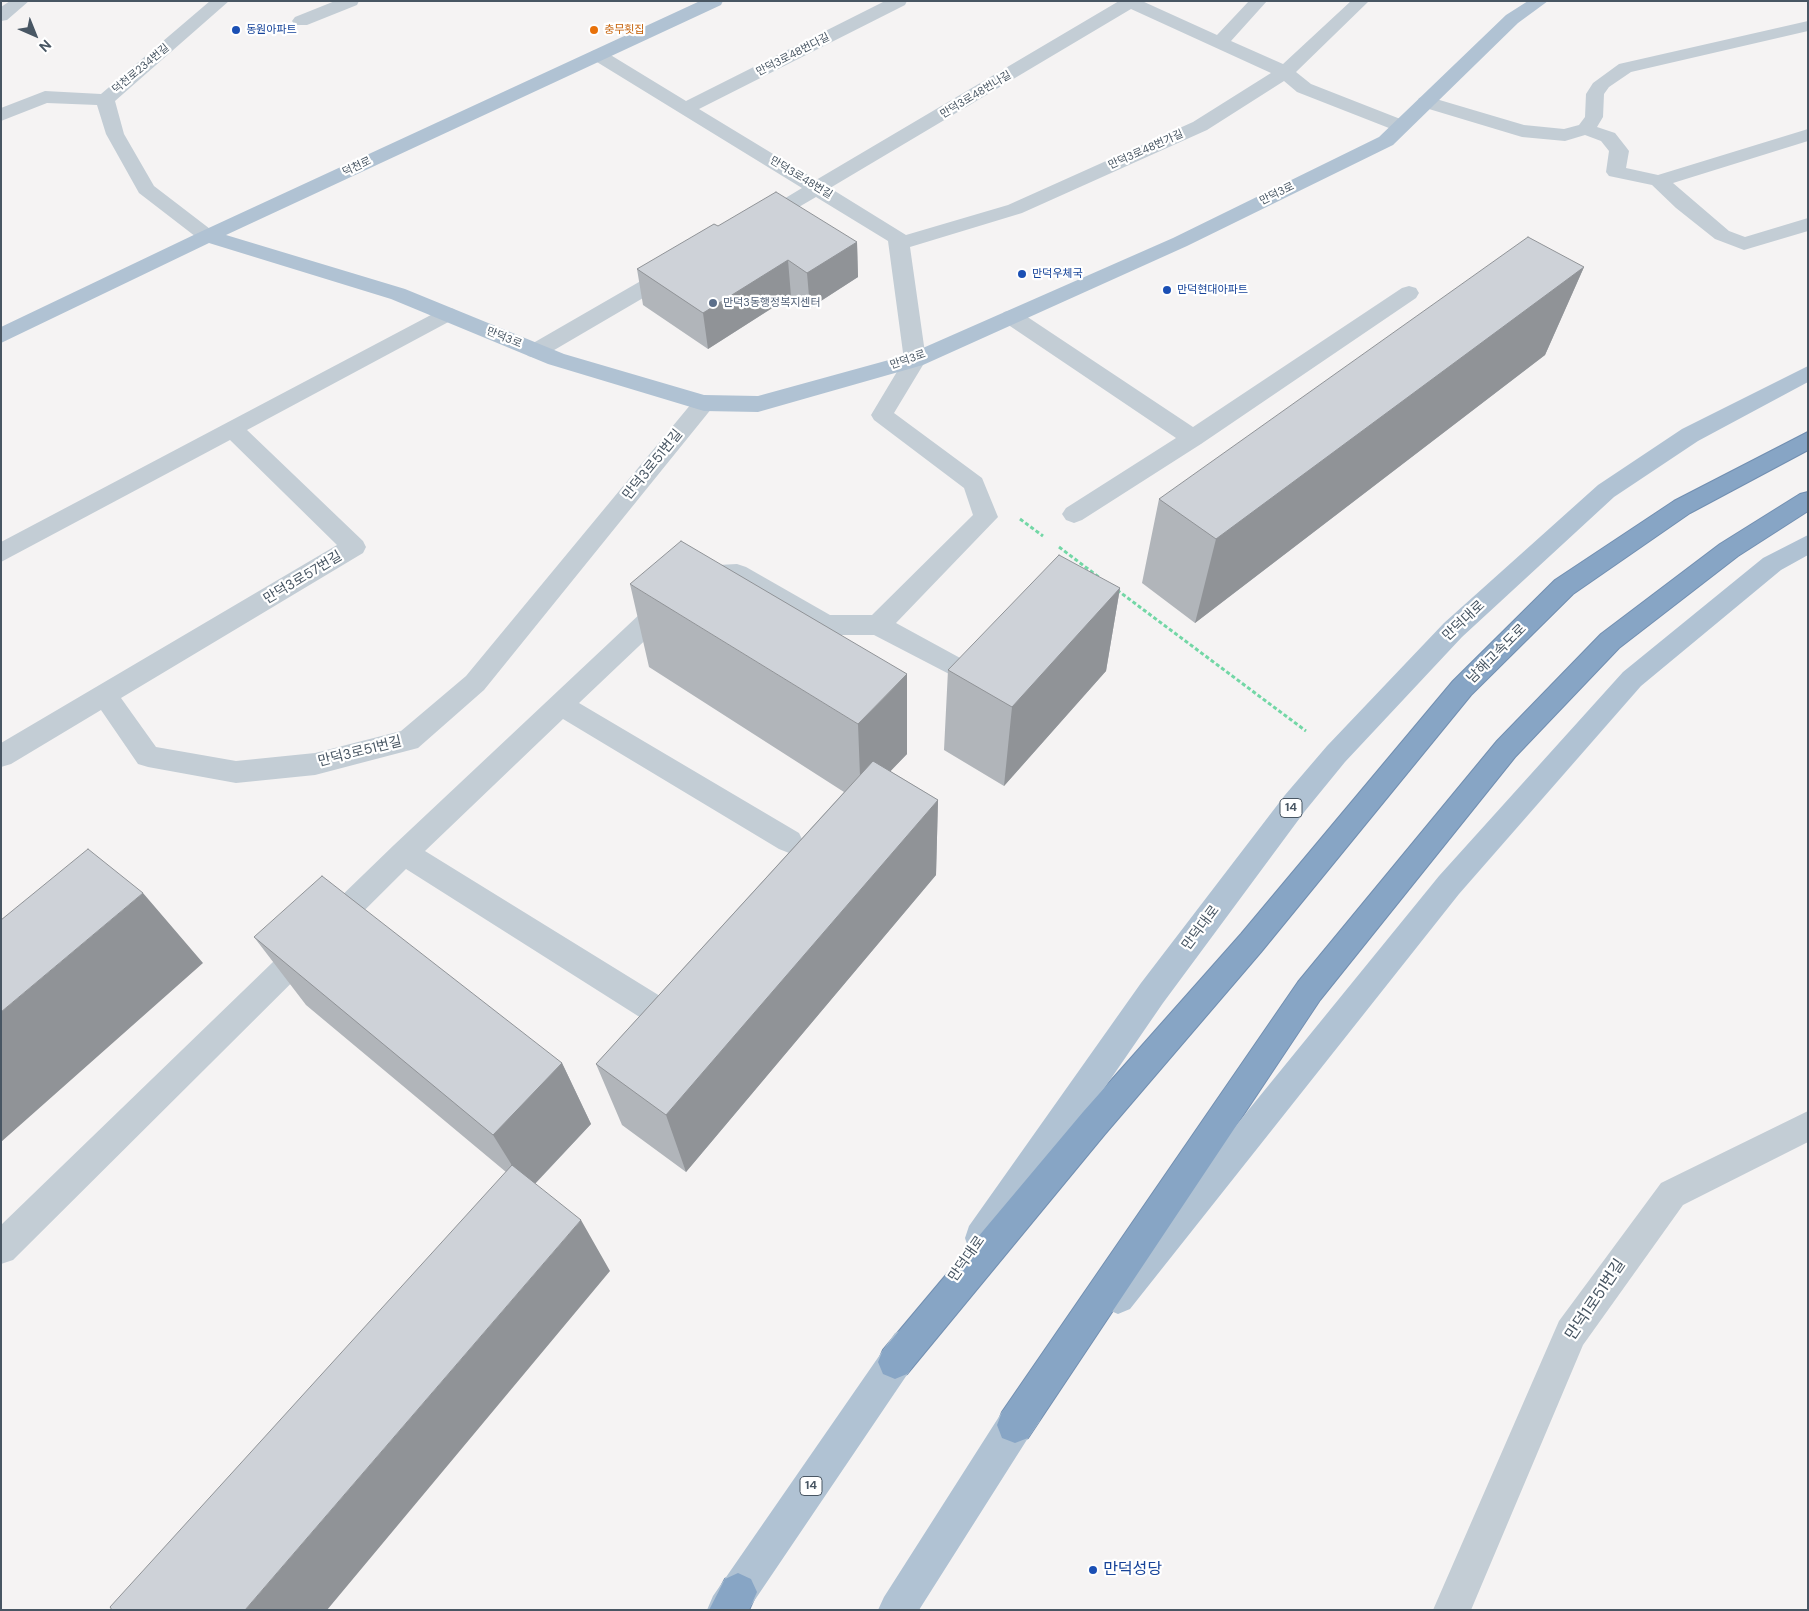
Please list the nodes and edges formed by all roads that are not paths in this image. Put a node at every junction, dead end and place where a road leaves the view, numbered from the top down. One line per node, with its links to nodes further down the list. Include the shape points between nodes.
1 (22, 1): 10 (street)
2 (220, 1): 16 (street, 덕천로234번길)
3 (351, 1): 11 (street)
4 (715, 1): 14 (main road, 덕천로)
5 (899, 1): 18 (street, 만덕3로48번다길)
6 (1258, 1): 13 (street)
7 (1361, 1): 15 (street, 만덕3로48번가길)
8 (1540, 1): 17 (main road, 만덕3로, via 1512,19)
9 (1130, 2): 13 (street); 24 (street, 만덕3로48번나길)
10 (1, 16)
11 (302, 21)
12 (1808, 26): 21 (street, via 1625,68 1602,83 1595,94 1594,116)
13 (1219, 43): 15 (street)
14 (598, 55): 18 (street, 만덕3로48번길); 27 (main road, 덕천로)
15 (1285, 72): 20 (street, via 1304,88); 28 (street, 만덕3로48번가길, via 1200,126 1015,209)
16 (105, 100): 19 (street, via 45,97); 27 (street, 덕천로234번길, via 115,134 146,189)
17 (1426, 102): 20 (main road, 만덕3로); 21 (street, via 1522,131 1565,135)
18 (686, 108): 24 (street, 만덕3로48번길)
19 (1, 115)
20 (1401, 126): 32 (main road, 만덕3로, via 1386,140 1180,242)
21 (1586, 129): 23 (street, via 1608,137 1619,150 1616,172)
22 (1808, 135): 23 (street)
23 (1659, 181): 25 (street, via 1722,235 1744,244)
24 (818, 188): 26 (street, 만덕3로48번나길); 28 (street, 만덕3로48번길, via 880,225 898,238)
25 (1808, 224)
26 (741, 232)
27 (207, 236): 31 (main road, 만덕3로, via 398,294); 33 (main road, 덕천로)
28 (899, 244): 35 (street)
29 (690, 262): 34 (street)
30 (1409, 293): 39 (street)
31 (446, 314): 34 (main road, 만덕3로); 38 (street)
32 (1012, 317): 35 (main road, 만덕3로); 39 (street)
33 (1, 336)
34 (536, 351): 37 (main road, 만덕3로, via 556,360)
35 (915, 360): 37 (main road, 만덕3로, via 758,404); 45 (street, via 882,415 974,484 986,517)
36 (1808, 373): 55 (main road, 만덕대로 / 14, via 1690,435 1606,492 1453,630 1336,754 1295,803 1152,993)
37 (704, 402): 47 (street, 만덕3로51번길, via 475,683 409,740 315,764 236,772 148,756)
38 (232, 429): 44 (street); 47 (street, 만덕3로57번길, via 354,547)
39 (1193, 438): 42 (street)
40 (1808, 440): 55 (highway, 남해고속도로, via 1682,507 1564,587 1462,688)
41 (1808, 500): 56 (highway, via 1728,550 1610,640 1506,749 1309,991)
42 (1074, 514)
43 (1808, 544): 56 (main road, via 1772,564 1632,679 1449,885)
44 (1, 553)
45 (878, 625): 46 (street); 48 (street, via 826,625 737,573 697,575)
46 (953, 666)
47 (105, 695): 49 (street)
48 (561, 705): 50 (street); 51 (street)
49 (1, 756)
50 (789, 841)
51 (404, 853): 52 (street); 54 (street)
52 (648, 1006)
53 (1808, 1126): 59 (street, 만덕1로51번길, via 1672,1194 1666,1202 1571,1333)
54 (1, 1248)
55 (895, 1362): 57 (main road, 만덕대로 / 14)
56 (1015, 1425): 58 (main road)
57 (730, 1604)
58 (897, 1610)
59 (1452, 1610)

